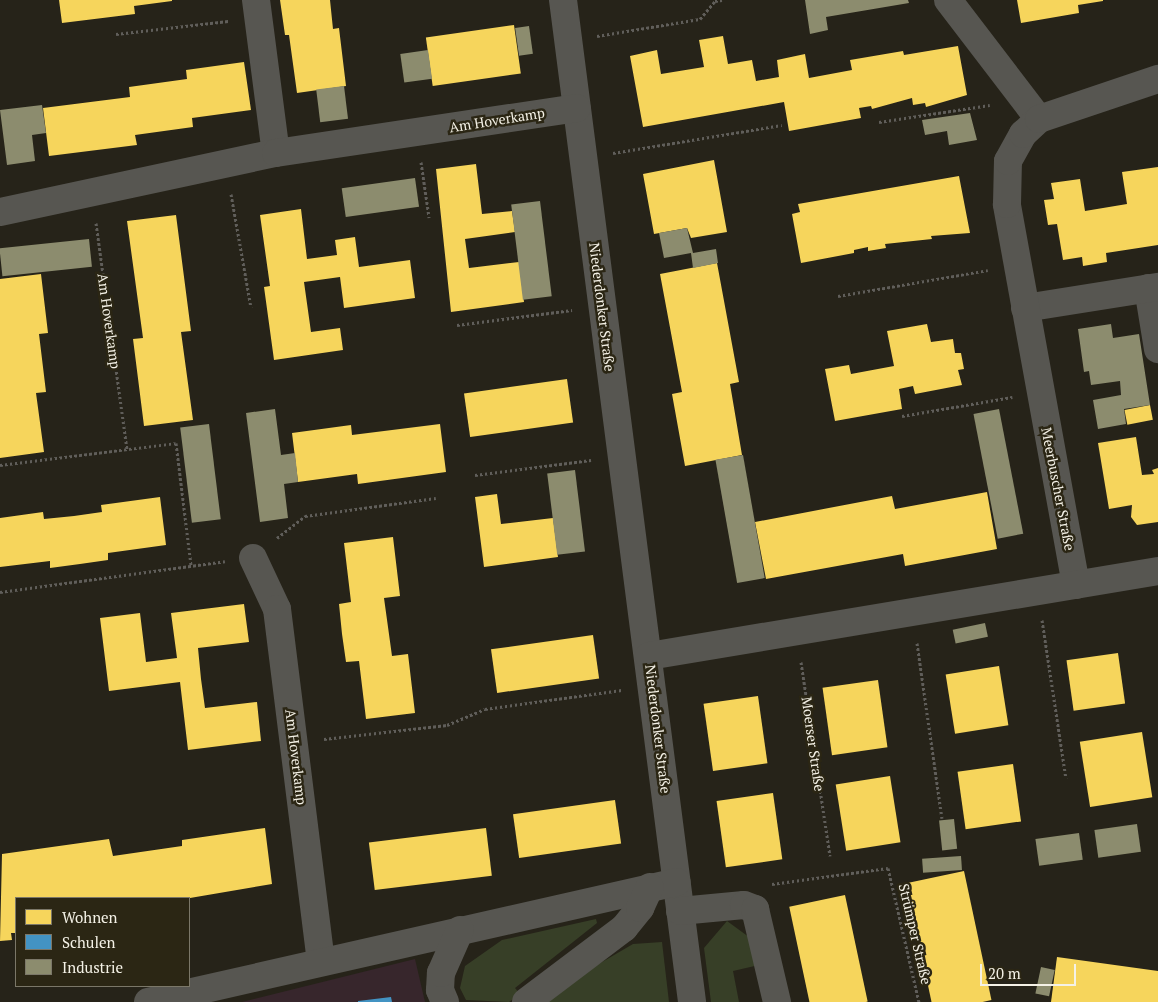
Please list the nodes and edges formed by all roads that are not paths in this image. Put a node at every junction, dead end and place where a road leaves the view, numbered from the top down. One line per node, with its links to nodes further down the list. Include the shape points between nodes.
1 (563, 0): 5 (street, Niederdonker Straße)
2 (948, 0): 6 (street)
3 (257, 8): 7 (street)
4 (1158, 79): 6 (street, Meerbuscher Straße)
5 (577, 108): 7 (street, Am Hoverkamp); 15 (street, Niederdonker Straße)
6 (1031, 109): 10 (street, Meerbuscher Straße, via 1023,134 1008,161 1008,204)
7 (276, 154): 8 (street, Am Hoverkamp)
8 (0, 212)
9 (1153, 287): 10 (street); 11 (street)
10 (1025, 308): 14 (street, Meerbuscher Straße)
11 (1158, 349)
12 (253, 558): 20 (street, Am Hoverkamp, via 277,609)
13 (1158, 571): 14 (street)
14 (1076, 585): 15 (street)
15 (649, 656): 16 (street, Niederdonker Straße)
16 (676, 882): 17 (street); 18 (street, Niederdonker Straße)
17 (650, 887): 19 (street); 23 (street, via 640,908 624,928)
18 (680, 911): 24 (street, Niederdonker Straße); 25 (street, via 744,905 755,909)
19 (460, 930): 20 (street); 22 (street, via 441,973 440,990)
20 (321, 961): 21 (street)
21 (148, 1002)
22 (445, 1002)
23 (526, 1002)
24 (692, 1002)
25 (777, 1002)

